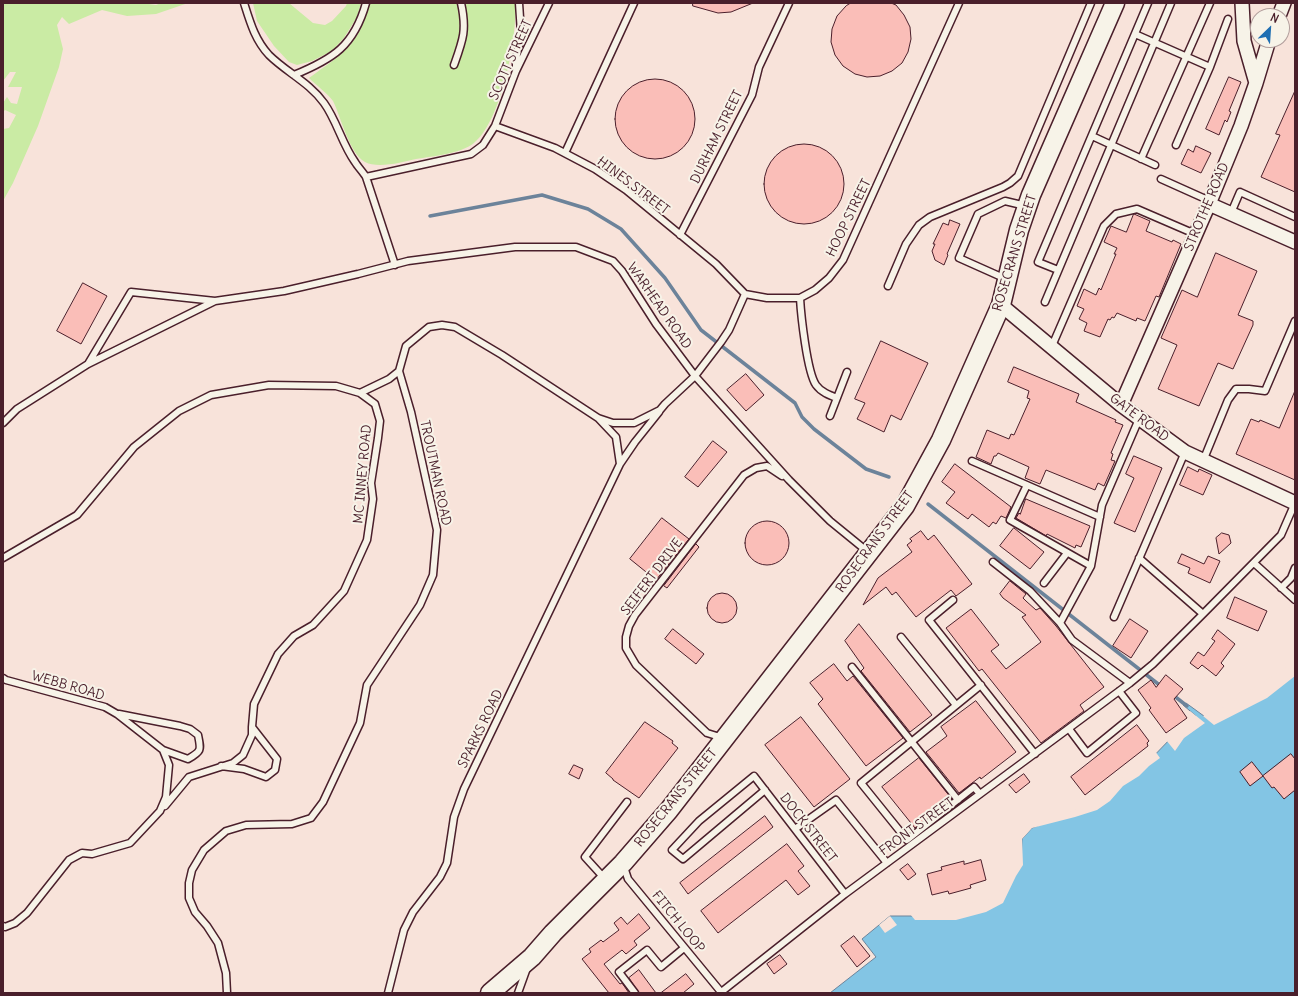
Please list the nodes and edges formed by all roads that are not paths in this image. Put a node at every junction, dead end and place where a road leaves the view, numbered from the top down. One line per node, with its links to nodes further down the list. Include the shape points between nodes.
1 (244, 3): 23 (lane, via 252,29 260,42 270,55)
2 (366, 3): 23 (lane, via 358,27 338,52)
3 (461, 3): 20 (lane, via 464,35)
4 (519, 3): 22 (lane, via 521,33)
5 (549, 3): 22 (lane, SCOTT STREET)
6 (634, 3): 29 (lane)
7 (789, 3): 39 (lane, DURHAM STREET, via 759,67 752,95)
8 (959, 3): 46 (lane, HOOP STREET, via 843,260 829,278)
9 (1090, 3): 44 (lane, via 1018,176 1002,187 930,217 919,225 906,244)
10 (1115, 3): 35 (street, ROSECRANS STREET)
11 (1148, 3): 16 (lane)
12 (1171, 3): 17 (lane)
13 (1210, 3): 19 (lane)
14 (1242, 3): 24 (street, via 1244,40)
15 (1228, 19): 21 (lane)
16 (1135, 34): 17 (lane); 26 (lane)
17 (1154, 43): 19 (lane); 27 (lane)
18 (1267, 48): 24 (street, STROTHE ROAD)
19 (1186, 57): 21 (lane); 30 (lane)
20 (454, 65)
21 (1210, 67): 28 (lane)
22 (516, 71): 25 (lane, SCOTT STREET)
23 (294, 75): 32 (lane, via 323,102 354,162)
24 (1256, 83): 34 (street, STROTHE ROAD)
25 (495, 126): 29 (lane, HINES STREET); 32 (lane, via 483,145 471,154)
26 (1092, 136): 27 (lane); 42 (lane, via 1038,262)
27 (1111, 145): 30 (lane); 42 (lane)
28 (1176, 145)
29 (564, 153): 39 (lane, HINES STREET, via 595,169 626,190)
30 (1141, 159): 31 (lane)
31 (1155, 165)
32 (366, 177): 41 (lane)
33 (1160, 180): 34 (lane)
34 (1210, 202): 36 (street); 38 (street, STROTHE ROAD)
35 (1027, 206): 43 (street, ROSECRANS STREET); 43 (lane, via 1005,201 978,214 959,258)
36 (1231, 214): 37 (lane, via 1240,192); 40 (street)
37 (1295, 216)
38 (1195, 234): 51 (lane, via 1137,209 1116,214 1104,226); 58 (street, STROTHE ROAD)
39 (680, 235): 45 (lane, via 716,264)
40 (1295, 242)
41 (395, 265): 47 (lane, WARHEAD ROAD, via 284,291); 55 (lane, WARHEAD ROAD, via 408,261 515,247 576,248 613,261)
42 (1058, 270): 48 (lane)
43 (1006, 279): 49 (street, ROSECRANS STREET)
44 (888, 286)
45 (745, 294): 46 (lane, HOOP STREET, via 767,298); 55 (lane, via 729,330)
46 (800, 298): 57 (lane, via 801,318 815,383 821,391)
47 (215, 302): 52 (lane); 52 (lane, via 131,292)
48 (1045, 302)
49 (1001, 305): 51 (street, GATE ROAD); 72 (street, ROSECRANS STREET, via 941,440 904,506)
50 (1295, 321): 66 (lane, via 1264,391 1236,389 1228,400)
51 (1052, 346): 58 (street, GATE ROAD)
52 (88, 364): 63 (lane, via 17,409)
53 (399, 371): 56 (lane, via 389,379); 61 (lane, via 406,346 429,327 455,327); 116 (lane, TROUTMAN ROAD, via 411,412 437,530 433,575 420,605 367,685 360,723 323,802 311,818 292,824 246,825 226,831 204,850 192,870 189,898 195,912 218,943 226,973)
54 (847, 372): 57 (lane)
55 (695, 376): 59 (lane); 68 (lane, WARHEAD ROAD)
56 (360, 393): 74 (lane, MC INNEY ROAD, via 336,386 269,385 211,395 179,411 134,447 77,515); 96 (lane, MC INNEY ROAD, via 375,404 380,420 371,483 374,499 367,540 344,591 314,625 294,636 278,654 254,704)
57 (837, 398): 60 (lane)
58 (1121, 405): 62 (street, GATE ROAD)
59 (660, 410): 61 (lane, via 634,423 613,423); 67 (lane)
60 (830, 416)
61 (598, 418): 67 (lane, via 616,437)
62 (1139, 419): 64 (street, GATE ROAD); 71 (lane, via 1102,505)
63 (3, 423)
64 (1185, 452): 66 (street, GATE ROAD); 75 (lane)
65 (972, 461): 69 (lane)
66 (1203, 461): 70 (street, GATE ROAD)
67 (620, 464): 117 (lane, SPARKS ROAD, via 464,789 454,817 447,863 440,877 412,912 404,930)
68 (789, 480): 72 (lane, WARHEAD ROAD, via 830,521); 98 (lane, SEIFERT DRIVE, via 767,466 756,468 744,475 635,615 626,637 626,648 636,666 707,733)
69 (1027, 485): 71 (lane); 73 (lane, via 1010,520)
70 (1295, 503): 77 (lane, FRONT STREET, via 1281,535)
71 (1100, 517): 78 (lane)
72 (869, 553): 98 (street, ROSECRANS STREET)
73 (1067, 553): 78 (lane); 81 (lane)
74 (3, 558)
75 (1139, 558): 85 (lane); 86 (lane)
76 (993, 562): 87 (lane, via 1030,591)
77 (1254, 563): 82 (lane); 85 (lane, FRONT STREET)
78 (1090, 566): 87 (lane)
79 (1295, 568): 80 (lane)
80 (1293, 579): 82 (lane)
81 (1044, 583)
82 (1281, 588): 84 (lane)
83 (953, 600): 92 (lane, via 929,620)
84 (1295, 600)
85 (1203, 614): 91 (lane, FRONT STREET)
86 (1114, 617)
87 (1060, 623): 91 (lane, via 1072,640)
88 (900, 638): 94 (lane)
89 (852, 667): 99 (lane)
90 (3, 678): 95 (lane, WEBB ROAD, via 105,707)
91 (1130, 683): 93 (lane, FRONT STREET)
92 (981, 685): 94 (lane); 101 (lane)
93 (1119, 691): 97 (lane, FRONT STREET); 97 (lane, via 1136,713 1087,752)
94 (956, 705): 99 (lane)
95 (117, 714): 100 (lane, WEBB ROAD); 100 (lane, WEBB ROAD, via 180,726 198,735 198,753 188,759)
96 (252, 726): 102 (lane, MC INNEY ROAD, via 252,735 243,755 233,763); 102 (lane, via 278,759 275,770 266,777 244,769)
97 (1069, 729): 101 (lane, FRONT STREET)
98 (725, 738): 109 (street, ROSECRANS STREET, via 669,810)
99 (912, 742): 105 (lane); 105 (lane, via 861,783 907,840)
100 (163, 750): 107 (lane, via 169,765 166,797)
101 (1035, 754): 104 (lane, FRONT STREET)
102 (221, 766): 107 (lane, MC INNEY ROAD, via 189,777)
103 (765, 790): 103 (lane, DOCK STREET, via 683,859 672,850 699,821 754,776); 108 (lane, DOCK STREET)
104 (980, 794): 105 (lane, via 974,787); 110 (lane, FRONT STREET)
105 (958, 800)
106 (627, 802): 111 (lane, via 585,857)
107 (160, 811): 113 (lane, via 130,843 92,854 82,853 69,860 27,913 16,923)
108 (795, 829): 110 (lane, via 836,800); 112 (lane, DOCK STREET)
109 (623, 863): 111 (street, ROSECRANS STREET); 114 (lane, FITCH LOOP, via 628,879)
110 (887, 863): 112 (lane, FRONT STREET)
111 (606, 880): 115 (street, ROSECRANS STREET)
112 (845, 894): 121 (lane, FRONT STREET)
113 (3, 926)
114 (684, 948): 120 (lane, via 661,967 647,950 619,972); 121 (lane, FITCH LOOP)
115 (532, 956): 118 (street, ROSECRANS STREET); 119 (lane)
116 (227, 993)
117 (388, 993)
118 (490, 993)
119 (518, 993)
120 (635, 993)
121 (721, 993)

